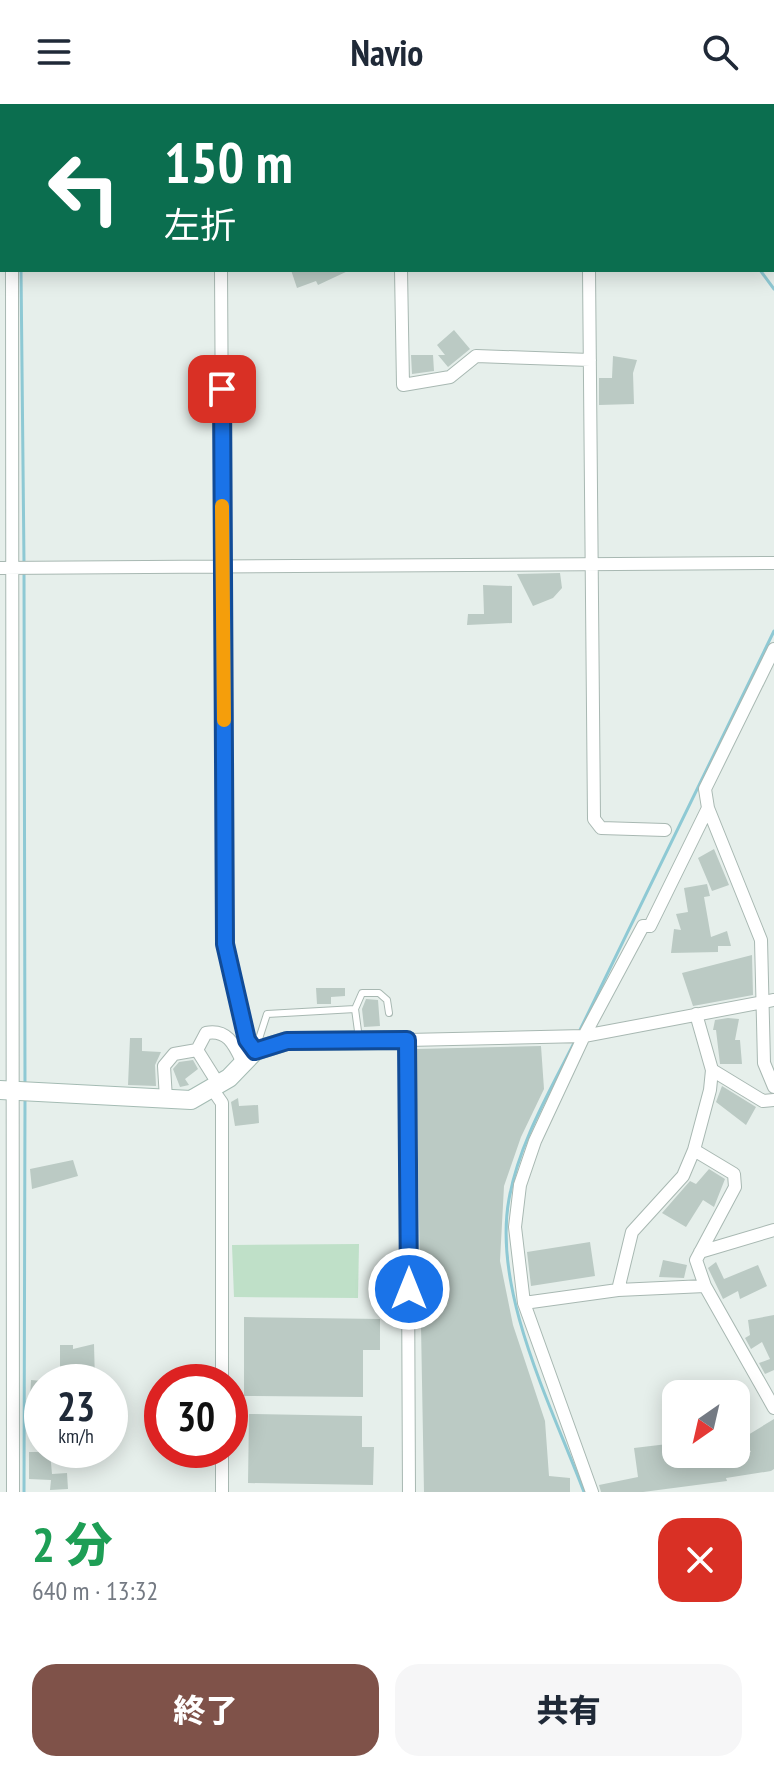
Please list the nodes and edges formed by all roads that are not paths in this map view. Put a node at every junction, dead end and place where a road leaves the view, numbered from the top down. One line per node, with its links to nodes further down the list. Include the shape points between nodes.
1 (12, 272): 5 (street)
2 (221, 272): 8 (street)
3 (401, 272): 6 (street, via 403,385 450,377 476,356)
4 (589, 272): 6 (street)
5 (6, 309): 11 (street)
6 (590, 360): 9 (street)
7 (774, 563): 9 (street)
8 (222, 566): 9 (street); 11 (street); 23 (street, via 225,944)
9 (590, 566): 14 (street, via 594,819 601,828)
10 (0, 568): 11 (street)
11 (15, 568): 27 (street)
12 (774, 649): 13 (street, via 705,789)
13 (708, 808): 15 (street, via 761,940); 20 (street, via 650,926 643,926)
14 (665, 830)
15 (769, 1001): 18 (street); 25 (street, via 764,1063)
16 (355, 1009): 17 (lane, via 362,993 371,991 387,1000); 19 (lane); 23 (lane, via 267,1014)
17 (389, 1013)
18 (696, 1014): 20 (street); 24 (street)
19 (358, 1031)
20 (584, 1036): 21 (street); 36 (street, via 520,1185 515,1227)
21 (407, 1040): 23 (street, via 287,1041); 42 (street)
22 (197, 1050): 23 (street, via 206,1033 221,1033); 26 (street); 28 (street, via 168,1058)
23 (248, 1056): 26 (street)
24 (712, 1070): 29 (street, via 763,1101); 30 (street)
25 (774, 1087)
26 (216, 1088): 28 (street, via 191,1100); 37 (street, via 222,1103)
27 (6, 1090): 28 (street); 31 (street)
28 (166, 1099)
29 (774, 1100)
30 (694, 1150): 33 (street, via 734,1174 735,1187); 35 (street, via 683,1176 632,1232)
31 (6, 1198): 40 (street)
32 (774, 1230): 33 (street)
33 (700, 1252): 34 (street, via 696,1260)
34 (705, 1286): 35 (street); 38 (street)
35 (618, 1290): 36 (street)
36 (524, 1303): 43 (street)
37 (222, 1364)
38 (774, 1408)
39 (222, 1468): 41 (street)
40 (13, 1492)
41 (222, 1492)
42 (409, 1492)
43 (592, 1492)

